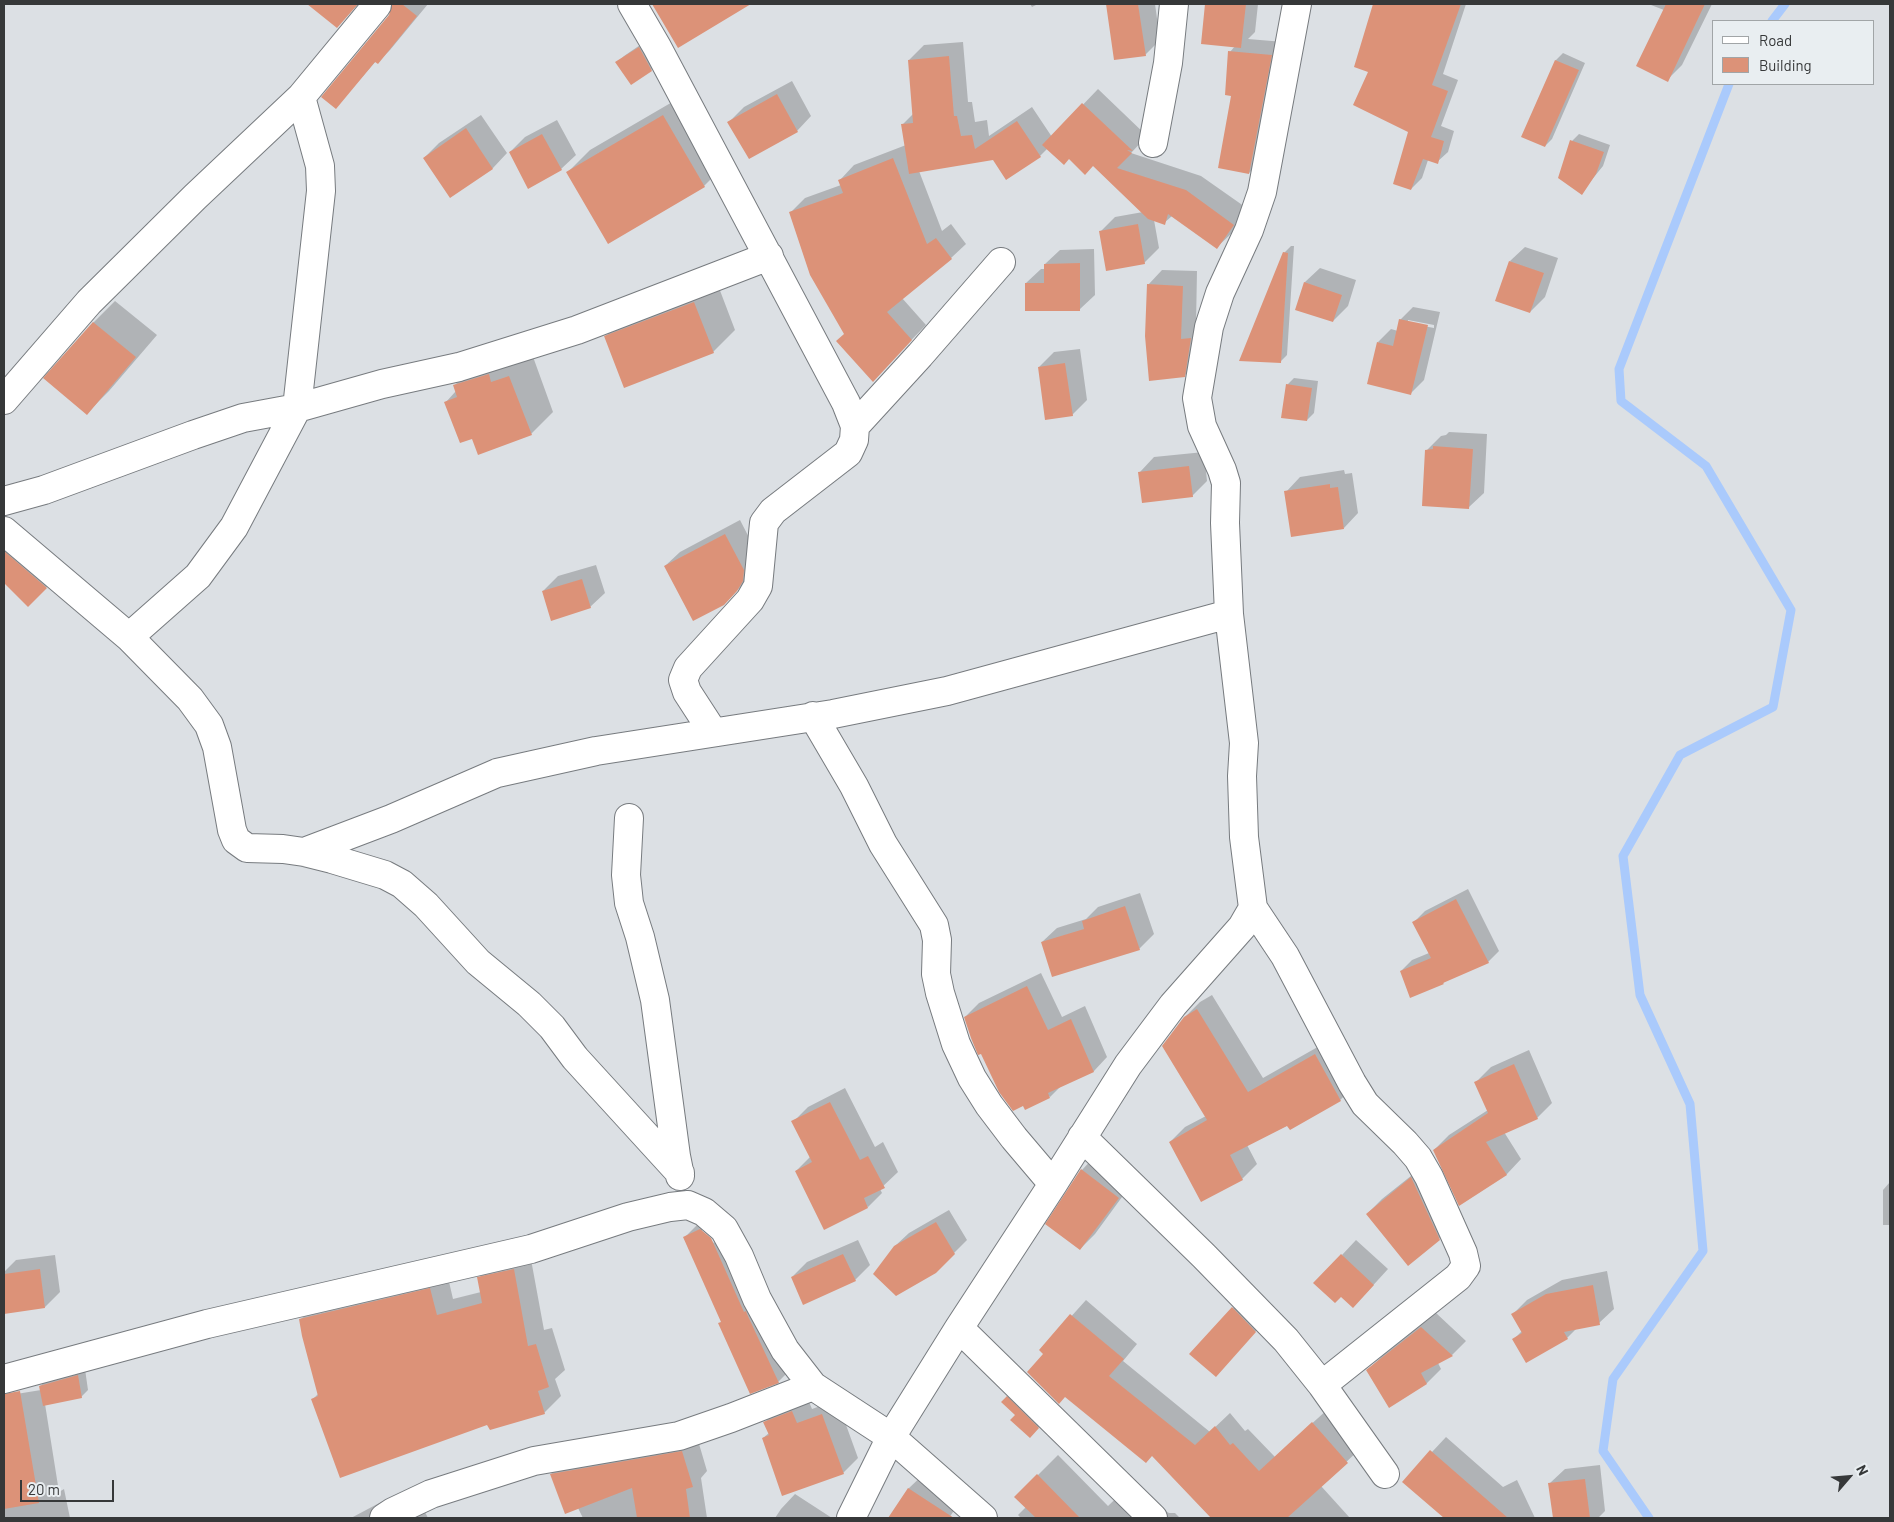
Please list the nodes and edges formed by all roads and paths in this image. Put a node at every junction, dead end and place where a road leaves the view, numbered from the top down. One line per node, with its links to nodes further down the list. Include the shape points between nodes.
1 (632, 4): 7 (street)
2 (1174, 4): 6 (street, via 1168,63)
3 (1297, 4): 14 (street, via 1262,192 1209,327 1197,398 1202,426 1226,483)
4 (377, 5): 5 (street)
5 (301, 97): 9 (street, via 89,302); 10 (street, via 320,166 321,191)
6 (1153, 143)
7 (769, 256): 10 (street, via 569,333 458,367); 11 (street)
8 (1001, 262): 11 (street)
9 (4, 400)
10 (297, 408): 12 (street, via 243,418 44,490); 15 (street, via 234,527 198,576)
11 (855, 426): 17 (street, via 848,454 773,511 764,523 758,586 750,600 688,668 684,680 687,692)
12 (4, 501)
13 (4, 531): 15 (street)
14 (1229, 614): 16 (street, via 947,691); 20 (street, via 1243,735 1244,837)
15 (128, 637): 19 (street, via 190,699 209,725 217,747 236,840 248,848)
16 (813, 716): 17 (street); 23 (street, via 883,844 934,925 940,993 956,1044 972,1078 1014,1138)
17 (714, 732): 19 (street, via 596,750 497,774)
18 (629, 818): 22 (street, via 626,876 629,903 655,1000)
19 (304, 852): 22 (street, via 385,875 426,904 478,962 530,1004 552,1027 575,1058)
20 (1252, 908): 21 (street, via 1242,928 1173,1005 1128,1065); 27 (street, via 1285,956 1365,1104 1405,1143 1429,1176 1466,1266 1458,1278)
21 (1082, 1137): 23 (street); 27 (street, via 1286,1340)
22 (680, 1173): 24 (street)
23 (1053, 1184): 25 (street)
24 (688, 1206): 26 (street, via 670,1207 628,1218 531,1249 207,1324); 28 (street, via 704,1212 724,1229 757,1299 786,1350)
25 (958, 1328): 29 (street); 34 (street)
26 (4, 1379)
27 (1322, 1385): 30 (street)
28 (813, 1386): 29 (street); 31 (street, via 679,1436 534,1461 430,1494)
29 (891, 1437): 32 (street); 33 (street)
30 (1385, 1474)
31 (384, 1518)
32 (850, 1518)
33 (983, 1518)
34 (1153, 1518)

